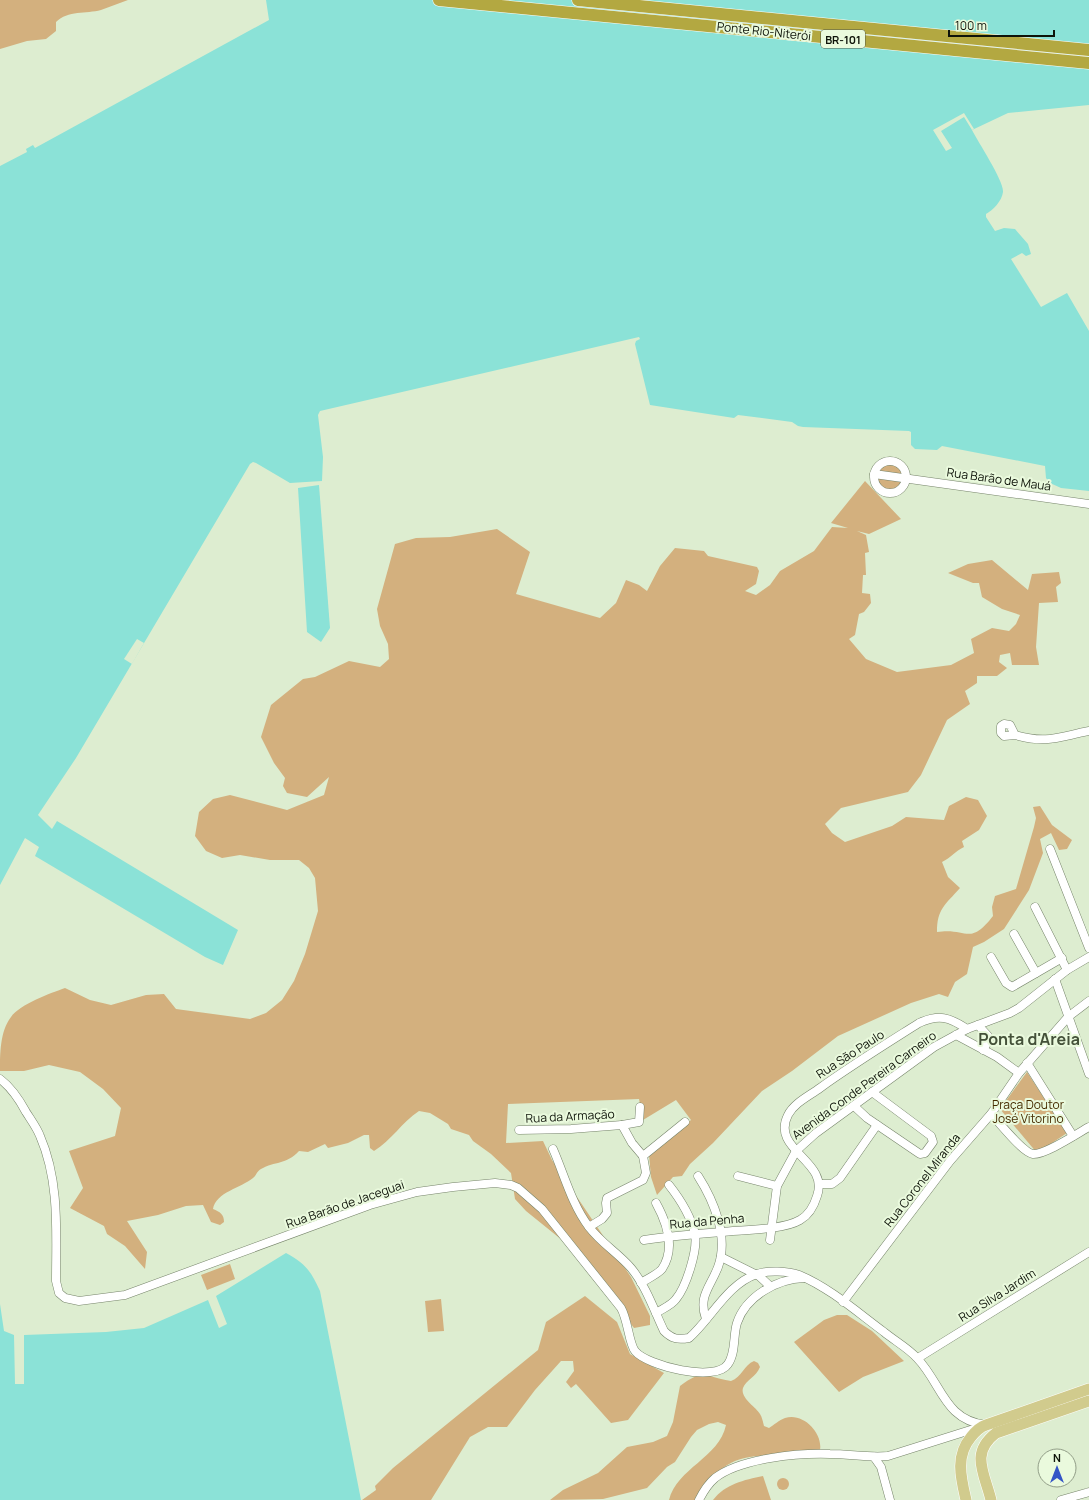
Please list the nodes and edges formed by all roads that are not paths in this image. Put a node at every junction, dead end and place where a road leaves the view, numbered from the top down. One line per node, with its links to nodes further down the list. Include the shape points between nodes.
1 (439, 0): 4 (highway, Ponte Rio-Niterói / BR-101)
2 (578, 0): 3 (highway, Ponte Rio-Niterói / BR-101)
3 (1089, 50)
4 (1089, 63)
5 (874, 474): 6 (street, Rua Barão de Mauá); 6 (street, via 879,465 889,461 903,468); 6 (street, via 876,484 888,492 902,487)
6 (906, 478): 7 (street, Rua Barão de Mauá)
7 (1089, 504)
8 (1089, 731): 9 (street, via 1039,740)
9 (1018, 736)
10 (1050, 849): 13 (street)
11 (1035, 907): 16 (street)
12 (1014, 934): 18 (street)
13 (1089, 948)
14 (1089, 956): 17 (street, Avenida Conde Pereira Carneiro)
15 (992, 957): 18 (street, via 1010,986 1016,986)
16 (1062, 958): 17 (street); 18 (street)
17 (1067, 970): 19 (street, Avenida Conde Pereira Carneiro)
18 (1036, 973)
19 (1055, 979): 21 (street); 22 (street, Avenida Conde Pereira Carneiro, via 1019,1008)
20 (1089, 1001): 21 (street, Rua Coronel Miranda)
21 (1068, 1017): 26 (street, Rua Coronel Miranda); 28 (street)
22 (978, 1026): 23 (street, Avenida Conde Pereira Carneiro); 25 (street, via 989,1040)
23 (967, 1029): 24 (street, Avenida Conde Pereira Carneiro); 41 (street, Rua São Paulo, via 951,1019 942,1017 919,1023 796,1105 788,1115 784,1131 786,1139)
24 (956, 1035): 25 (street); 30 (street, Avenida Conde Pereira Carneiro)
25 (983, 1050): 27 (street)
26 (1027, 1063): 27 (street, Rua Coronel Miranda); 39 (street)
27 (1020, 1073): 33 (street, Rua Coronel Miranda)
28 (1089, 1074)
29 (0, 1079): 61 (street, Rua Barão de Jaceguai, via 11,1088 22,1104 40,1136 47,1155 56,1198 56,1281 59,1293 65,1298 78,1301 125,1295 370,1205 417,1192 488,1183 518,1188 542,1209 621,1308 626,1317 632,1348 650,1360 686,1371 720,1371 731,1358 737,1322 742,1312)
30 (872, 1092): 31 (street, Avenida Conde Pereira Carneiro); 36 (street, via 931,1136 933,1142 925,1153 920,1154)
31 (854, 1106): 36 (street); 41 (street, Avenida Conde Pereira Carneiro)
32 (640, 1107): 35 (street, Rua da Armação, via 639,1122)
33 (991, 1114): 39 (street, via 1020,1145 1034,1154); 62 (street, Rua Coronel Miranda, via 950,1161)
34 (685, 1122): 42 (street)
35 (622, 1125): 38 (street, Rua da Armação); 42 (street, Rua da Armação)
36 (877, 1125): 45 (street, via 840,1178 832,1184)
37 (1089, 1127): 39 (street)
38 (519, 1130)
39 (1073, 1136)
40 (553, 1149): 49 (street)
41 (796, 1151): 45 (street, Rua São Paulo, via 812,1168); 47 (street, Avenida Conde Pereira Carneiro)
42 (642, 1156): 49 (street, Rua da Armação, via 646,1173 643,1180 608,1198 606,1216)
43 (698, 1176): 51 (street, via 712,1198)
44 (738, 1176): 47 (street)
45 (820, 1184): 50 (street, Rua da Penha, via 815,1204 807,1215 799,1221)
46 (670, 1185): 52 (street, via 682,1202)
47 (777, 1186): 50 (street, Avenida Conde Pereira Carneiro)
48 (656, 1204): 53 (street)
49 (589, 1227): 60 (street)
50 (772, 1227): 51 (street, Rua da Penha); 55 (street, Avenida Conde Pereira Carneiro)
51 (720, 1232): 52 (street, Rua da Penha); 57 (street)
52 (695, 1235): 53 (street, Rua da Penha); 63 (street, via 694,1253 687,1278 676,1300)
53 (669, 1236): 54 (street, Rua da Penha); 60 (street, via 669,1254 661,1270)
54 (644, 1240)
55 (770, 1240)
56 (1089, 1252): 65 (street, Rua Silva Jardim)
57 (720, 1257): 58 (street); 64 (street, via 702,1304)
58 (756, 1274): 59 (street, via 784,1272); 61 (street); 64 (street, via 735,1289)
59 (804, 1278): 61 (street, Rua Barão de Jaceguai, via 788,1279); 62 (street)
60 (641, 1282): 63 (street)
61 (770, 1286)
62 (843, 1302): 65 (street)
63 (656, 1312): 64 (street, via 664,1331 675,1339 689,1338)
64 (706, 1319)
65 (918, 1358): 68 (street, via 958,1415 967,1421)
66 (1089, 1389): 68 (main road)
67 (1089, 1401): 74 (main road, via 996,1433 984,1444 981,1459)
68 (984, 1426): 69 (street, via 898,1454); 73 (main road, via 970,1439 960,1458)
69 (874, 1457): 71 (street, via 819,1454 746,1464 716,1478); 72 (street, via 881,1467)
70 (1089, 1492): 75 (street)
71 (699, 1500)
72 (890, 1500)
73 (966, 1500)
74 (991, 1500)
75 (1061, 1500)

